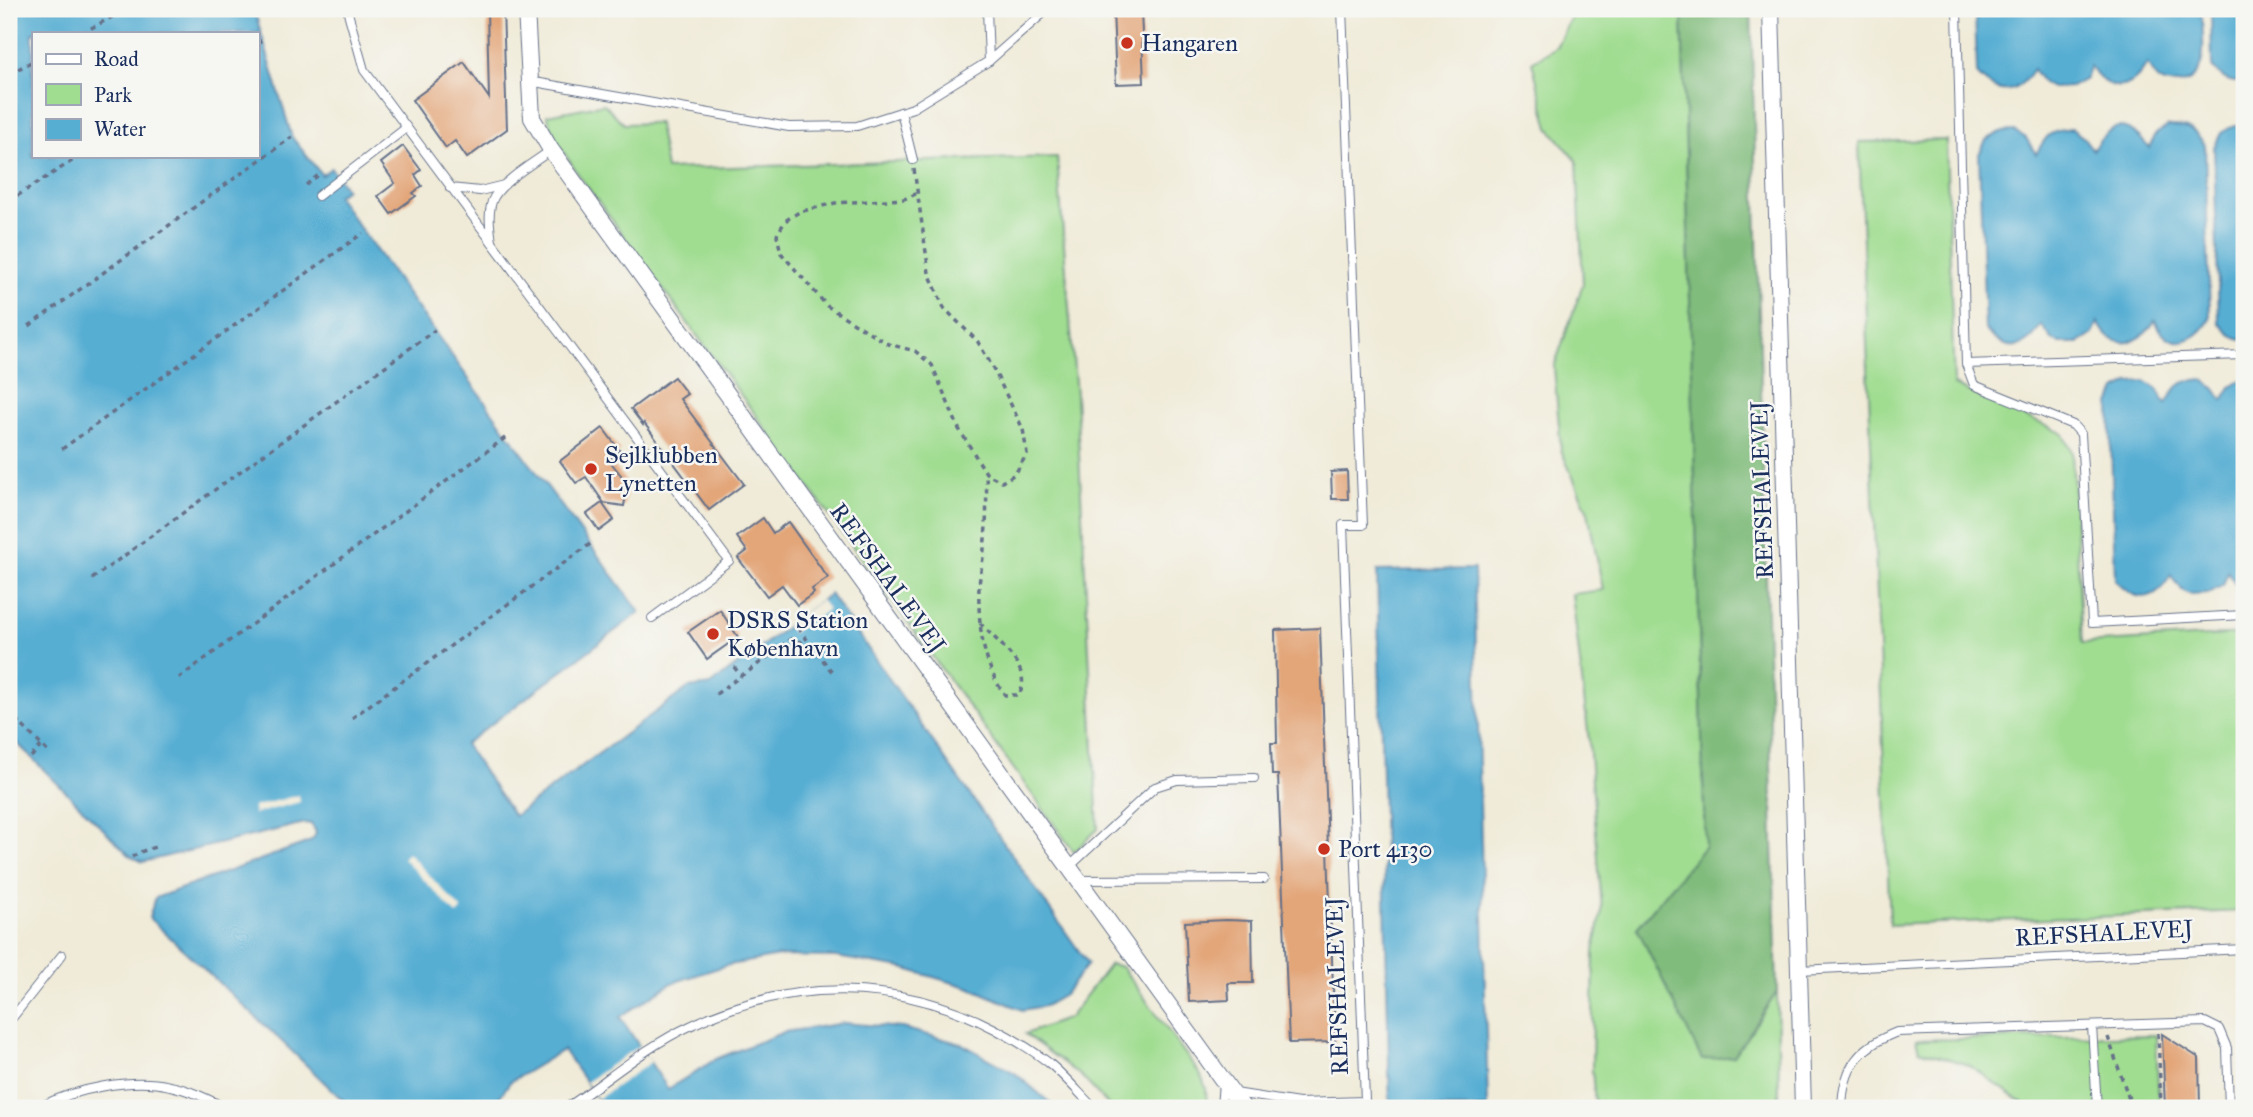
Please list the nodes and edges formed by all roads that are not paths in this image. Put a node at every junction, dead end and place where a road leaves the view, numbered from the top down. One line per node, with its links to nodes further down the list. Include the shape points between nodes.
1 (347, 9): 11 (lane, via 364,70)
2 (526, 9): 9 (street, REFSHALEVEJ)
3 (987, 9): 8 (lane)
4 (1048, 9): 8 (lane)
5 (1342, 9): 30 (lane, REFSHALEVEJ, via 1363,524 1343,525 1365,1101 1299,1103 1257,1098)
6 (1771, 9): 27 (street, REFSHALEVEJ)
7 (1957, 9): 19 (lane)
8 (989, 61): 10 (lane)
9 (529, 81): 10 (lane, via 789,127 857,126); 12 (street, REFSHALEVEJ, via 532,118)
10 (901, 112): 13 (lane)
11 (406, 128): 15 (lane); 16 (lane)
12 (551, 150): 14 (lane); 23 (street, REFSHALEVEJ)
13 (913, 160)
14 (504, 185): 15 (lane, via 480,191); 17 (lane, via 490,212)
15 (450, 188): 17 (lane)
16 (318, 196)
17 (492, 243): 21 (lane, via 729,561)
18 (2244, 355): 19 (lane)
19 (1966, 364): 20 (lane, via 1974,385 2073,425 2081,434 2092,623)
20 (2244, 615)
21 (652, 618)
22 (1254, 778): 23 (lane, via 1177,780 1155,787)
23 (1074, 873): 24 (lane); 30 (street, REFSHALEVEJ)
24 (1264, 879)
25 (2244, 949): 27 (lane, REFSHALEVEJ)
26 (62, 955): 28 (lane)
27 (1799, 970): 37 (street, REFSHALEVEJ)
28 (9, 1022)
29 (2092, 1026): 38 (lane, via 1897,1032 1876,1040 1859,1055 1849,1070); 39 (lane); 40 (lane, via 2205,1022 2219,1030 2227,1048)
30 (1227, 1086): 35 (lane); 36 (street, REFSHALEVEJ)
31 (38, 1108): 32 (lane, via 83,1090 123,1083 169,1085)
32 (226, 1108)
33 (566, 1108): 34 (lane, via 645,1053 738,1005 789,993 838,990 893,994 967,1014 1049,1063)
34 (1094, 1108)
35 (1221, 1108)
36 (1243, 1108)
37 (1803, 1108)
38 (1842, 1108)
39 (2097, 1108)
40 (2229, 1108)

